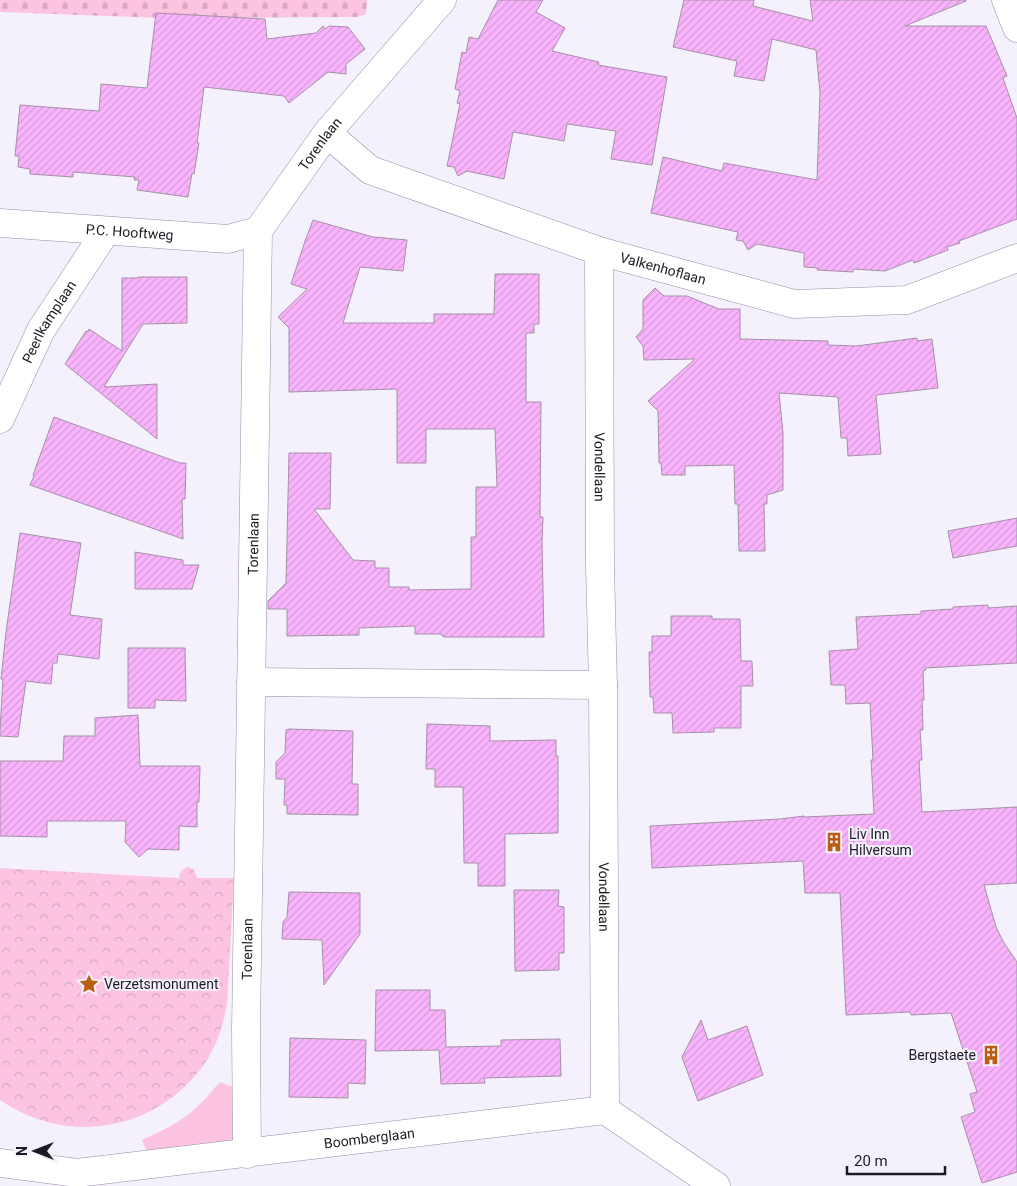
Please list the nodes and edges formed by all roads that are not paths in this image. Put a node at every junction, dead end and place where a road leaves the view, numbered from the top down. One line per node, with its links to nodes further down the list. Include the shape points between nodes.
1 (442, 0): 4 (street, Torenlaan)
2 (1006, 0): 3 (street)
3 (1017, 28)
4 (327, 133): 7 (street, Torenlaan); 8 (street, Valkenhoflaan, via 370,170)
5 (0, 223): 6 (street, P.C. Hooftweg)
6 (106, 231): 7 (street, P.C. Hooftweg, via 228,239); 10 (street, Peerlkamplaan, via 41,330)
7 (258, 231): 11 (street, Torenlaan)
8 (599, 250): 9 (street, Valkenhoflaan, via 794,304 908,300); 12 (street, Vondellaan)
9 (1017, 258)
10 (0, 419)
11 (251, 682): 12 (street); 14 (street, Torenlaan)
12 (603, 685): 13 (street, Vondellaan)
13 (605, 1110): 14 (street, Boomberglaan); 17 (street)
14 (247, 1154): 16 (street, Boomberglaan)
15 (0, 1163): 16 (street, Boomberglaan)
16 (77, 1180)
17 (716, 1186)

